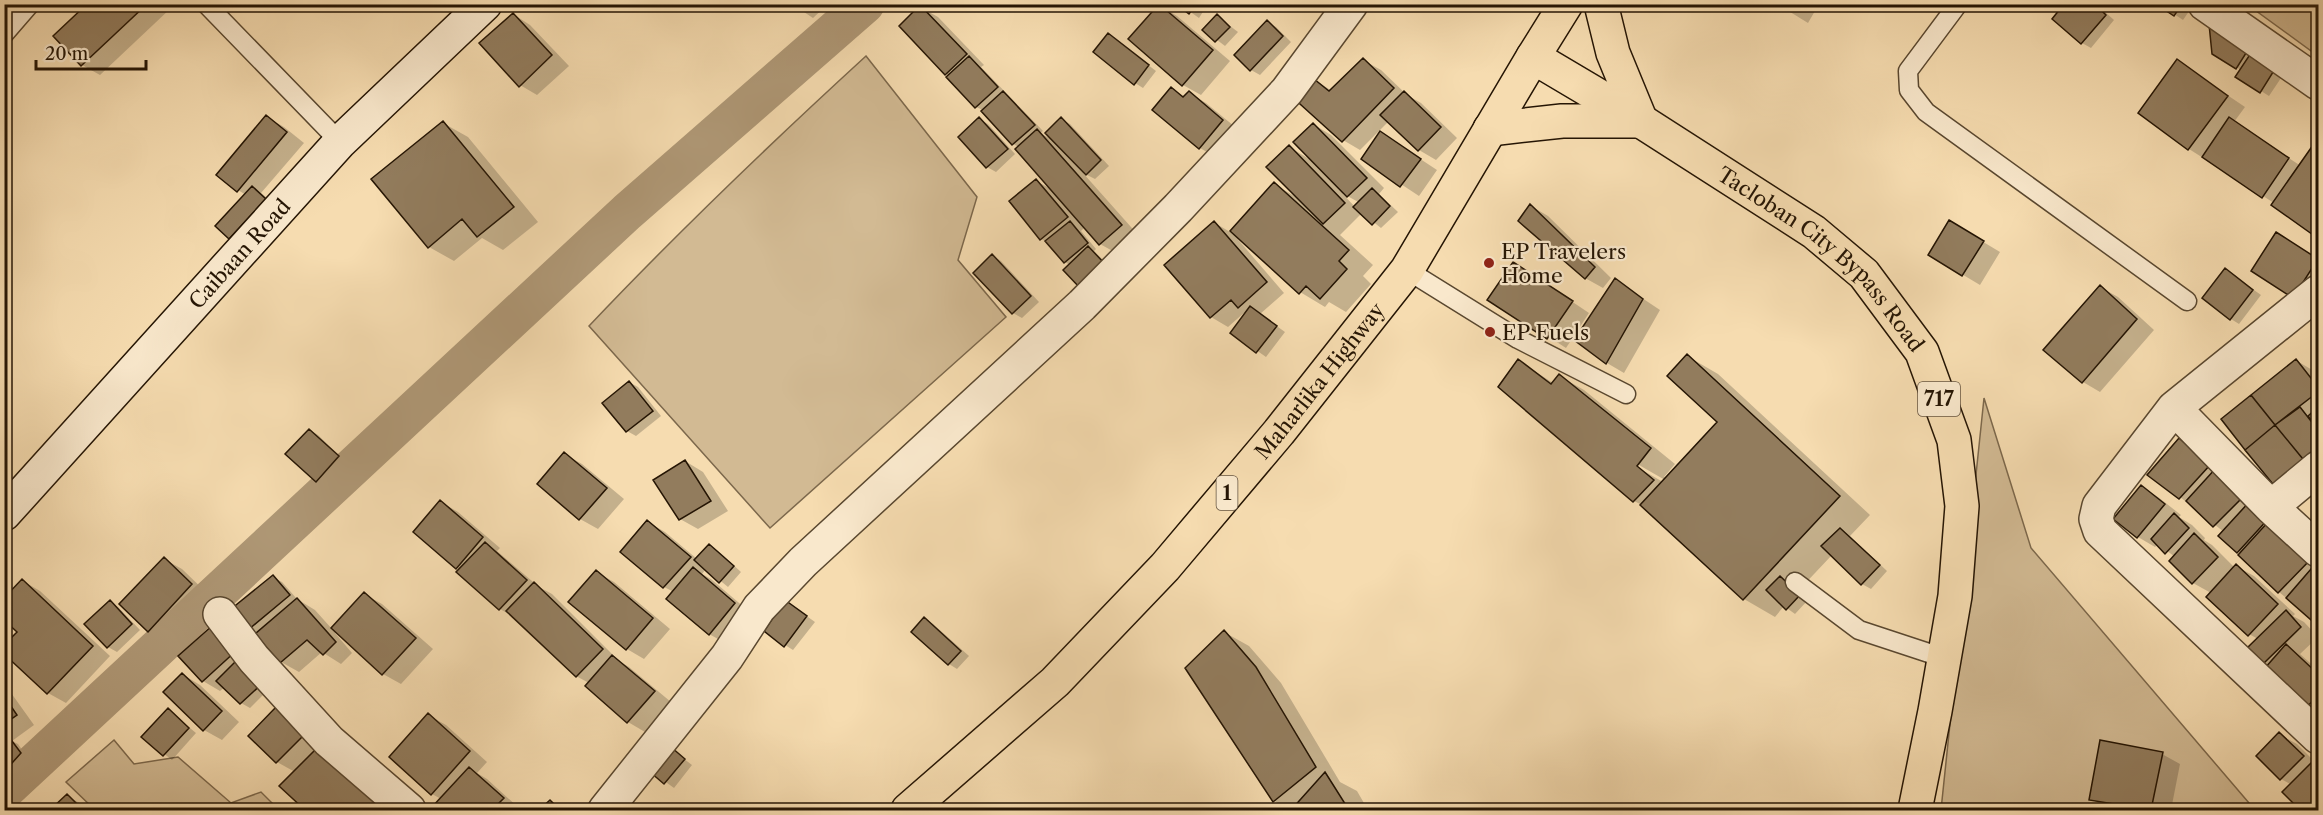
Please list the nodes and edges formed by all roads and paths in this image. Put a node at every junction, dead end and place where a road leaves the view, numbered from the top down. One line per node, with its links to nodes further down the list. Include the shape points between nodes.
1 (30, 4): 9 (lane)
2 (206, 4): 14 (lane)
3 (485, 4): 14 (street, Caibaan Road)
4 (1351, 4): 29 (street, via 1287,91 1179,208 1082,305 803,562 759,608 727,657)
5 (1566, 4): 10 (main road, Maharlika Highway / 1)
6 (1601, 4): 12 (main road, via 1613,53)
7 (1958, 4): 17 (lane, via 1908,71 1909,90 1926,112)
8 (2205, 4): 11 (street)
9 (4, 34)
10 (1533, 57): 12 (main road, Tacloban City Bypass Road / 717); 13 (main road, Maharlika Highway / 1)
11 (2319, 83)
12 (1641, 121): 13 (main road, via 1562,121); 26 (main road, Tacloban City Bypass Road / 717, via 1814,232 1864,274 1922,352 1954,440 1962,506 1955,596)
13 (1490, 129): 15 (main road, Maharlika Highway / 1)
14 (340, 142): 22 (street, Caibaan Road)
15 (1407, 270): 18 (lane, via 1518,339); 30 (main road, Maharlika Highway / 1, via 1279,432 1165,567 1054,682)
16 (2319, 292): 19 (street)
17 (2187, 301)
18 (1626, 394)
19 (2174, 408): 21 (street); 27 (street, via 2099,506 2096,519 2100,531)
20 (2319, 468): 21 (street)
21 (2271, 507): 23 (street)
22 (4, 514)
23 (2319, 550)
24 (1796, 582): 26 (lane, via 1859,630)
25 (220, 614): 28 (street, via 254,659 329,741)
26 (1944, 658): 31 (main road, Tacloban City Bypass Road / 717)
27 (2319, 737)
28 (410, 810)
29 (604, 810)
30 (908, 810)
31 (1915, 810)

